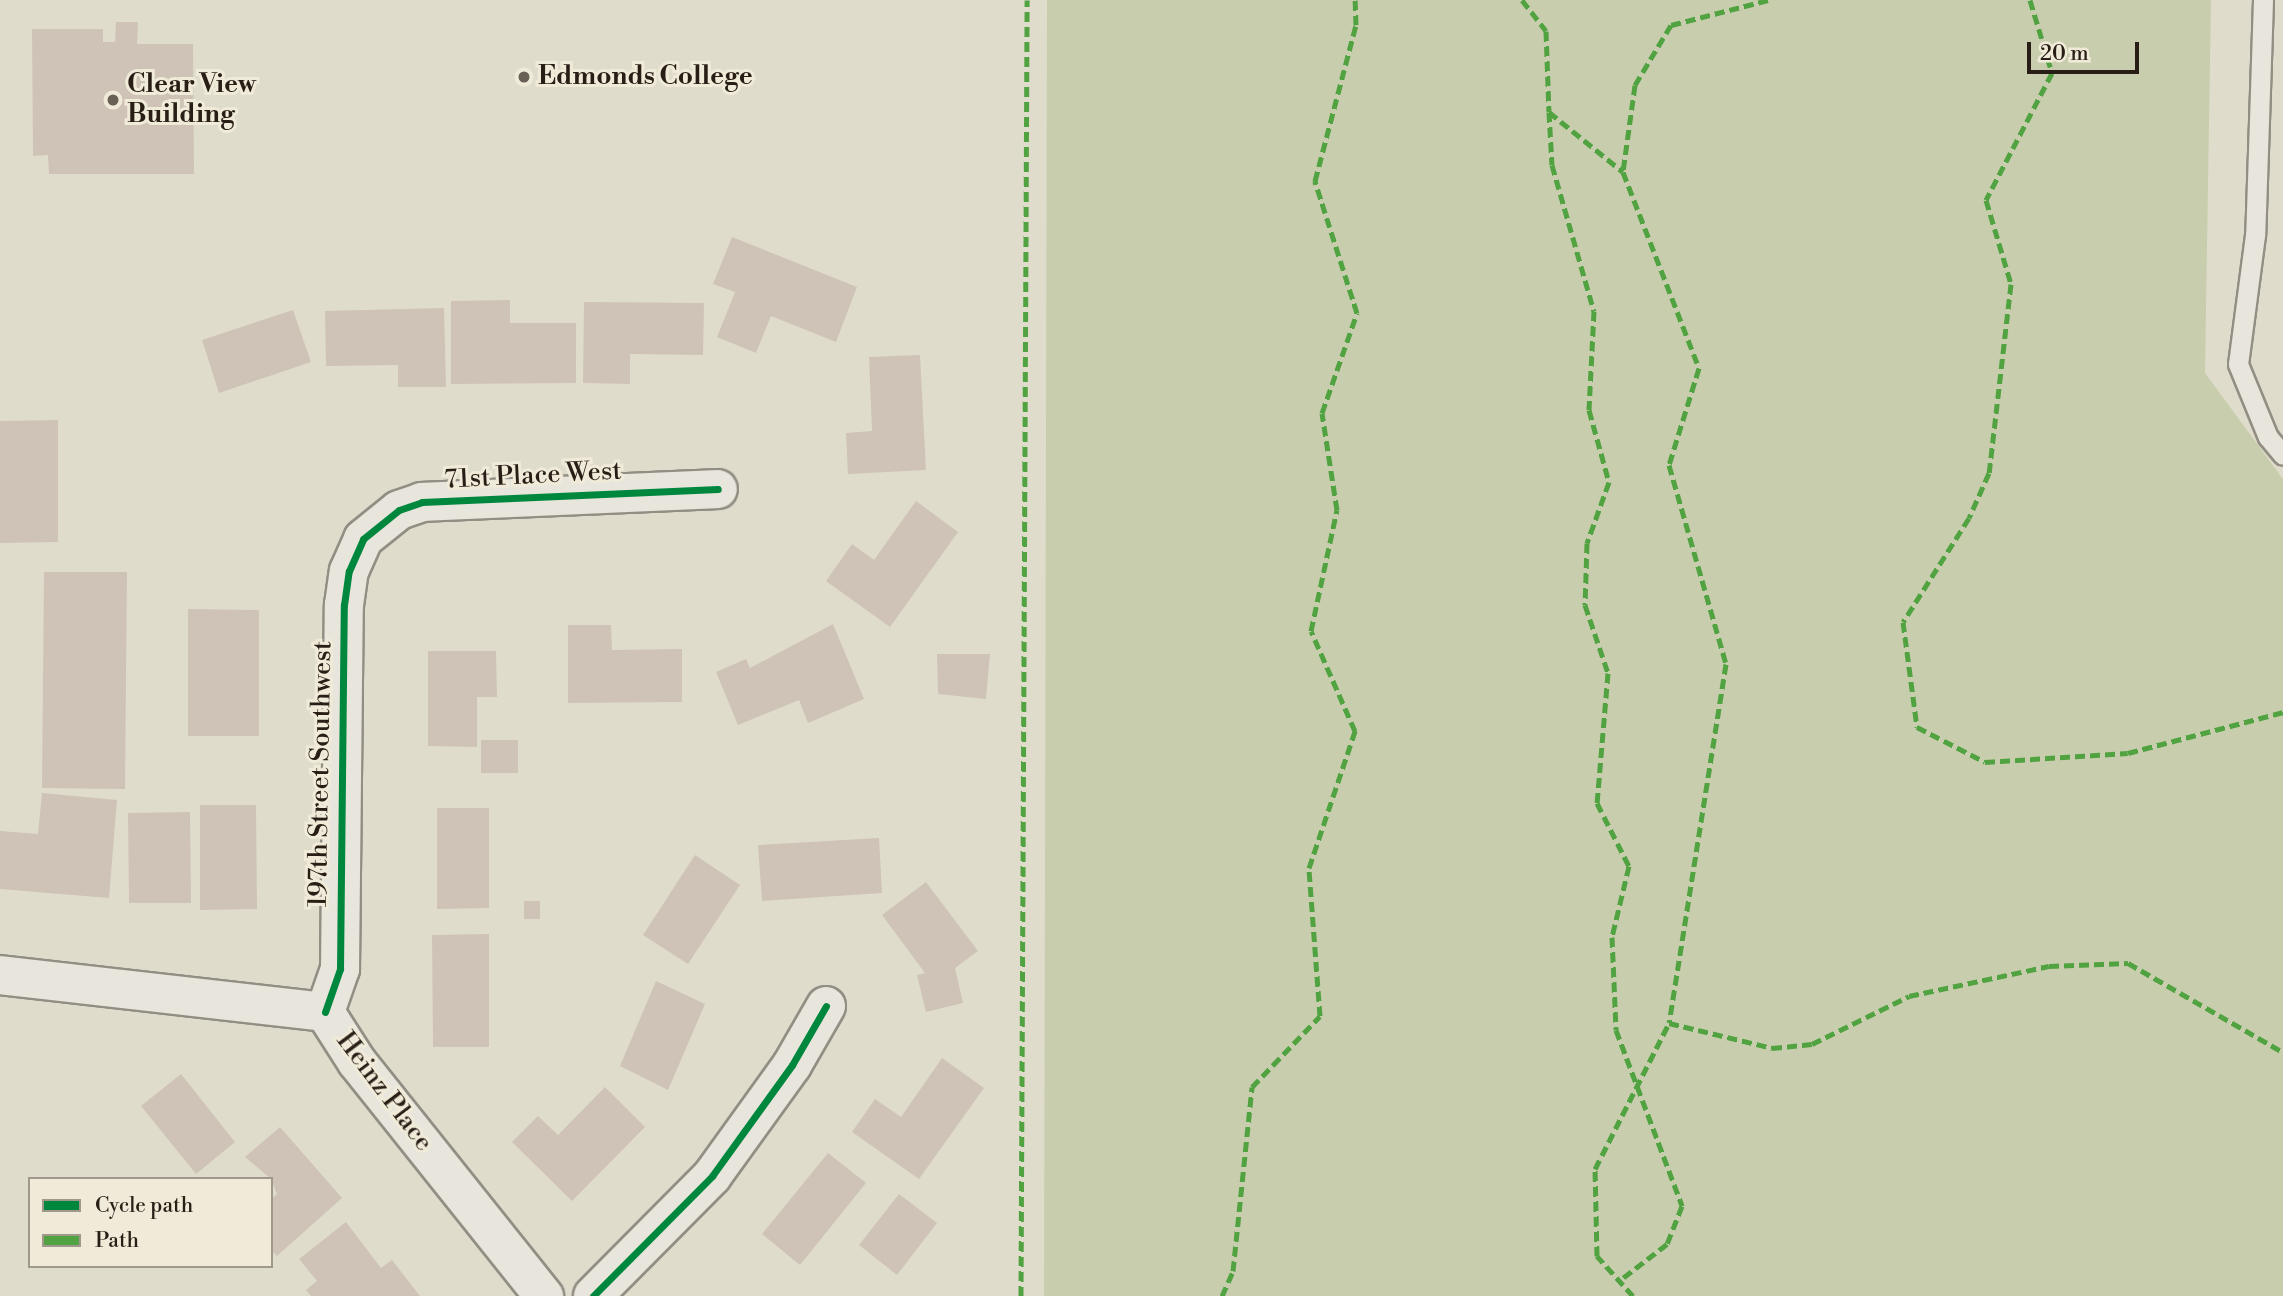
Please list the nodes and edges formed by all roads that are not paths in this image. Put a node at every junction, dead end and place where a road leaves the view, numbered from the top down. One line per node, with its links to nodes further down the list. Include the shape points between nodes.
1 (2263, 0): 2 (lane, via 2255,235 2238,364 2268,437)
2 (2283, 455)
3 (718, 489): 4 (street, 71st Place West, via 422,502 399,510)
4 (363, 539): 7 (street, 197th Street Southwest, via 344,596 340,969)
5 (0, 975): 7 (street, Heinz Place)
6 (826, 1006): 9 (street, via 779,1086 712,1176)
7 (325, 1012): 8 (street, Heinz Place, via 357,1062)
8 (544, 1296)
9 (593, 1296)

